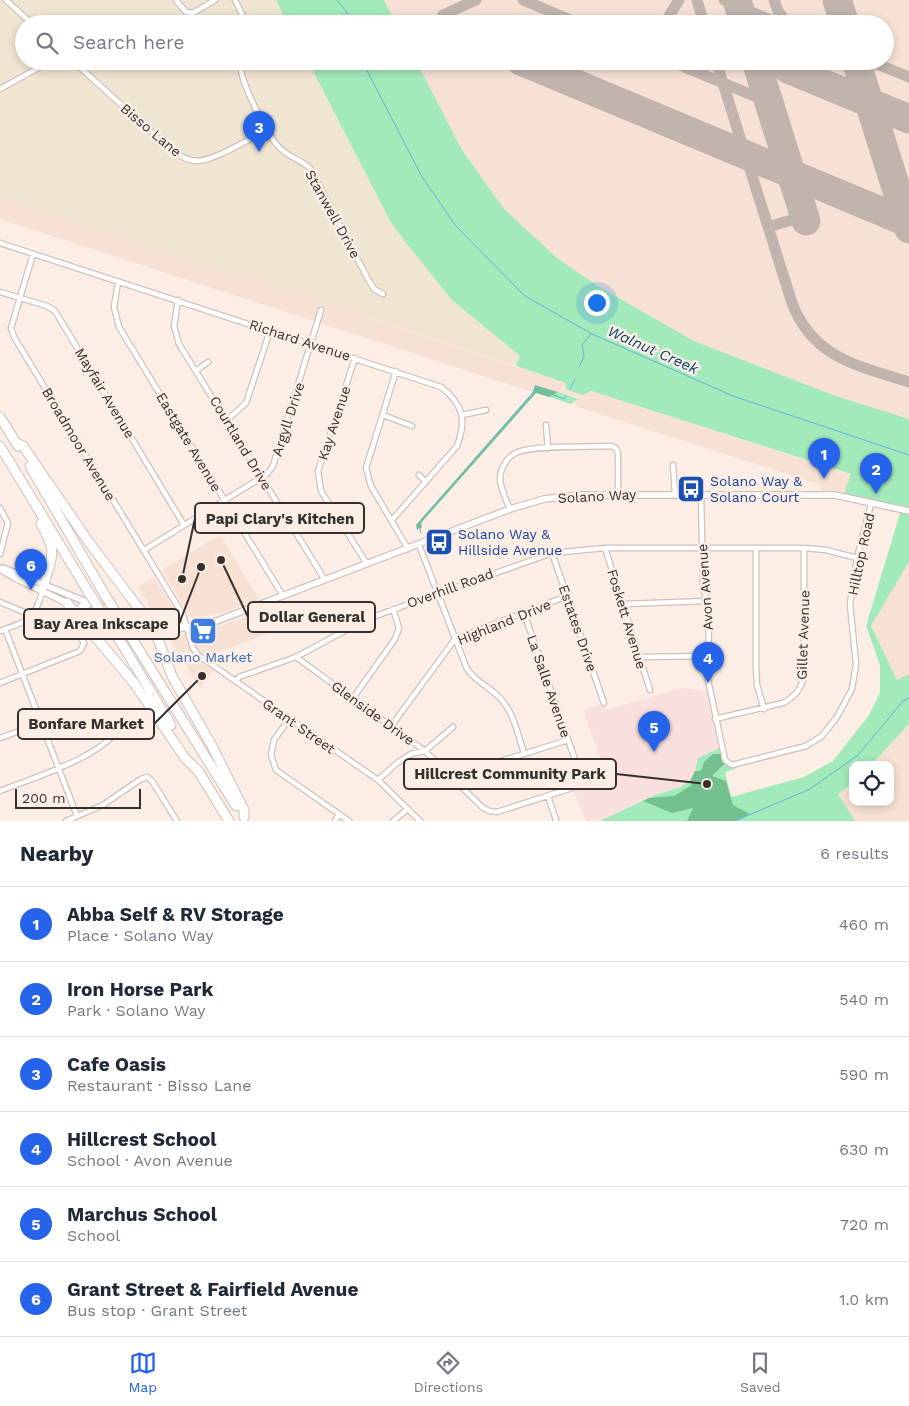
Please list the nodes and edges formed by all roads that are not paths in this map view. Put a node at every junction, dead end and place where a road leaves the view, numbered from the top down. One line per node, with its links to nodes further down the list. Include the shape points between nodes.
1 (6, 0): 5 (street)
2 (176, 0): 3 (street, via 186,12 193,13)
3 (215, 0)
4 (235, 0): 6 (street)
5 (22, 15)
6 (242, 15)
7 (35, 70): 10 (street)
8 (83, 70): 11 (street, Bisso Lane, via 169,148 187,159 210,158)
9 (241, 70): 11 (street, Stanwell Drive, via 242,80)
10 (0, 89)
11 (268, 130): 16 (street, Stanwell Drive, via 280,149 310,168 374,290)
12 (0, 243): 13 (street, Richard Avenue)
13 (32, 254): 14 (street, Richard Avenue); 17 (street, Broadmoor Avenue)
14 (118, 282): 18 (street, Richard Avenue); 44 (street, Eastgate Avenue, via 114,307 119,327)
15 (0, 292): 17 (street, Mayfair Avenue)
16 (383, 294)
17 (18, 298): 50 (street, Mayfair Avenue, via 55,311); 57 (street, Broadmoor Avenue, via 11,328 14,337)
18 (178, 300): 20 (street, Richard Avenue); 24 (street, Courtland Drive, via 174,326 179,344)
19 (321, 310): 21 (street, Argyll Drive)
20 (270, 331): 21 (street, Richard Avenue); 30 (street, via 246,403)
21 (312, 344): 22 (street, Richard Avenue); 39 (street, Argyll Drive, via 273,466)
22 (355, 358): 25 (street, Richard Avenue); 61 (street, Kay Avenue, via 318,470 318,481 321,491)
23 (208, 362): 24 (street)
24 (197, 370): 30 (street, Courtland Drive)
25 (396, 371): 27 (street); 28 (street, Richard Avenue, via 441,387 453,396)
26 (486, 410): 28 (street)
27 (383, 415): 32 (street); 49 (street, via 366,468 371,486)
28 (462, 415): 40 (street, via 462,433 457,446)
29 (0, 417): 33 (highway)
30 (227, 420): 39 (street, Courtland Drive)
31 (546, 425): 35 (street)
32 (412, 426)
33 (16, 443): 76 (highway, via 23,446); 110 (highway, bridge, via 105,595)
34 (0, 446): 102 (highway, bridge)
35 (548, 448): 41 (street, via 616,448); 47 (street, via 518,452 503,465 500,482)
36 (0, 455): 64 (highway, via 52,546 52,561)
37 (673, 466): 42 (street)
38 (419, 475): 40 (street)
39 (262, 478): 44 (street, Argyll Drive); 63 (street, Courtland Drive)
40 (426, 482): 49 (street)
41 (618, 494): 42 (street, Solano Way); 47 (street, Solano Way, via 544,499)
42 (674, 494): 43 (street, Solano Way)
43 (701, 495): 45 (street, Solano Way, via 836,495); 52 (street, Avon Avenue)
44 (224, 500): 50 (street, Argyll Drive); 66 (street, Eastgate Avenue)
45 (871, 504): 48 (street, Solano Way); 60 (street, Hilltop Road)
46 (0, 508): 59 (street, via 8,523)
47 (510, 509): 51 (street, Solano Way)
48 (909, 511)
49 (392, 520): 56 (street)
50 (184, 525): 57 (street, Argyll Drive)
51 (419, 545): 56 (street, Solano Way); 65 (street)
52 (702, 547): 53 (street, Overhill Road); 54 (street, Overhill Road); 68 (street, Avon Avenue, via 703,585)
53 (605, 548): 58 (street, Overhill Road); 71 (street, Foskett Avenue)
54 (756, 548): 55 (street, Overhill Road); 90 (street, via 756,667)
55 (804, 548): 60 (street, Overhill Road); 90 (street, Gillet Avenue, via 804,677 800,690 792,698)
56 (408, 549): 61 (street, Solano Way)
57 (144, 550): 78 (street, Broadmoor Avenue, via 182,614)
58 (552, 553): 65 (street, Overhill Road); 67 (street, Estates Drive)
59 (0, 554)
60 (858, 558): 100 (street, Hilltop Road, via 850,604 856,664 852,689 837,717 822,736 806,746)
61 (368, 565): 63 (street, Solano Way)
62 (0, 568): 64 (street)
63 (325, 580): 66 (street, Solano Way)
64 (43, 588): 70 (street); 73 (street); 75 (street)
65 (437, 593): 72 (street, Overhill Road); 80 (street)
66 (283, 596): 78 (street, Solano Way, via 214,622)
67 (567, 596): 74 (street, Highland Drive); 89 (street, Estates Drive)
68 (707, 601): 71 (street); 81 (street, Avon Avenue)
69 (0, 602): 75 (street)
70 (68, 603): 73 (highway)
71 (623, 604): 83 (street, Foskett Avenue)
72 (393, 609): 82 (street, Overhill Road, via 367,618); 88 (street, via 398,628 396,639)
73 (83, 610): 76 (street); 102 (highway, via 185,758)
74 (524, 613): 80 (street, Highland Drive); 97 (street, La Salle Avenue)
75 (32, 616): 79 (street, via 27,622); 84 (street, via 78,635 84,643 80,652)
76 (138, 620): 77 (highway); 77 (street)
77 (152, 626): 78 (street); 78 (street, via 176,630); 110 (highway, via 172,676 212,746 244,810)
78 (185, 626): 85 (street, Grant Street, via 195,652)
79 (3, 630): 84 (street)
80 (455, 639): 94 (street, Highland Drive); 99 (street, via 474,680 487,685 507,707)
81 (708, 656): 83 (street); 92 (street, Avon Avenue, via 708,680)
82 (296, 657): 85 (street, Overhill Road, via 239,677); 88 (street, Glenside Drive)
83 (639, 657): 87 (street, Foskett Avenue)
84 (22, 674): 86 (street); 93 (street)
85 (236, 681): 91 (street, Grant Street)
86 (0, 683)
87 (650, 690)
88 (353, 698): 94 (street, Glenside Drive)
89 (604, 703)
90 (764, 708): 92 (street, Gillet Avenue)
91 (288, 719): 103 (street, Grant Street); 108 (street, via 274,740 271,755 276,770)
92 (715, 719): 100 (street, Avon Avenue, via 725,760)
93 (42, 723): 96 (street); 101 (street); 101 (street, via 114,713 120,722 119,729 100,747)
94 (392, 725): 98 (street, Glenside Drive)
95 (452, 727): 98 (street)
96 (0, 738)
97 (568, 740): 99 (street); 106 (street, La Salle Avenue, via 580,774 579,781 572,788)
98 (425, 751): 103 (street, via 411,754); 104 (street, Glenside Drive)
99 (524, 753): 104 (street, via 484,766)
100 (730, 765)
101 (58, 768): 105 (street); 109 (street)
102 (199, 772): 114 (highway)
103 (378, 780): 107 (street, Grant Street)
104 (461, 786): 106 (street, Glenside Drive, via 490,811 497,812)
105 (0, 791)
106 (548, 796): 111 (street)
107 (408, 809): 117 (street); 118 (street, Grant Street)
108 (339, 814): 115 (street); 116 (street)
109 (77, 816): 112 (street); 113 (street, via 104,804 147,777)
110 (245, 819)
111 (556, 820)
112 (66, 821)
113 (177, 821)
114 (229, 821)
115 (335, 821)
116 (349, 821)
117 (393, 821)
118 (420, 821)

